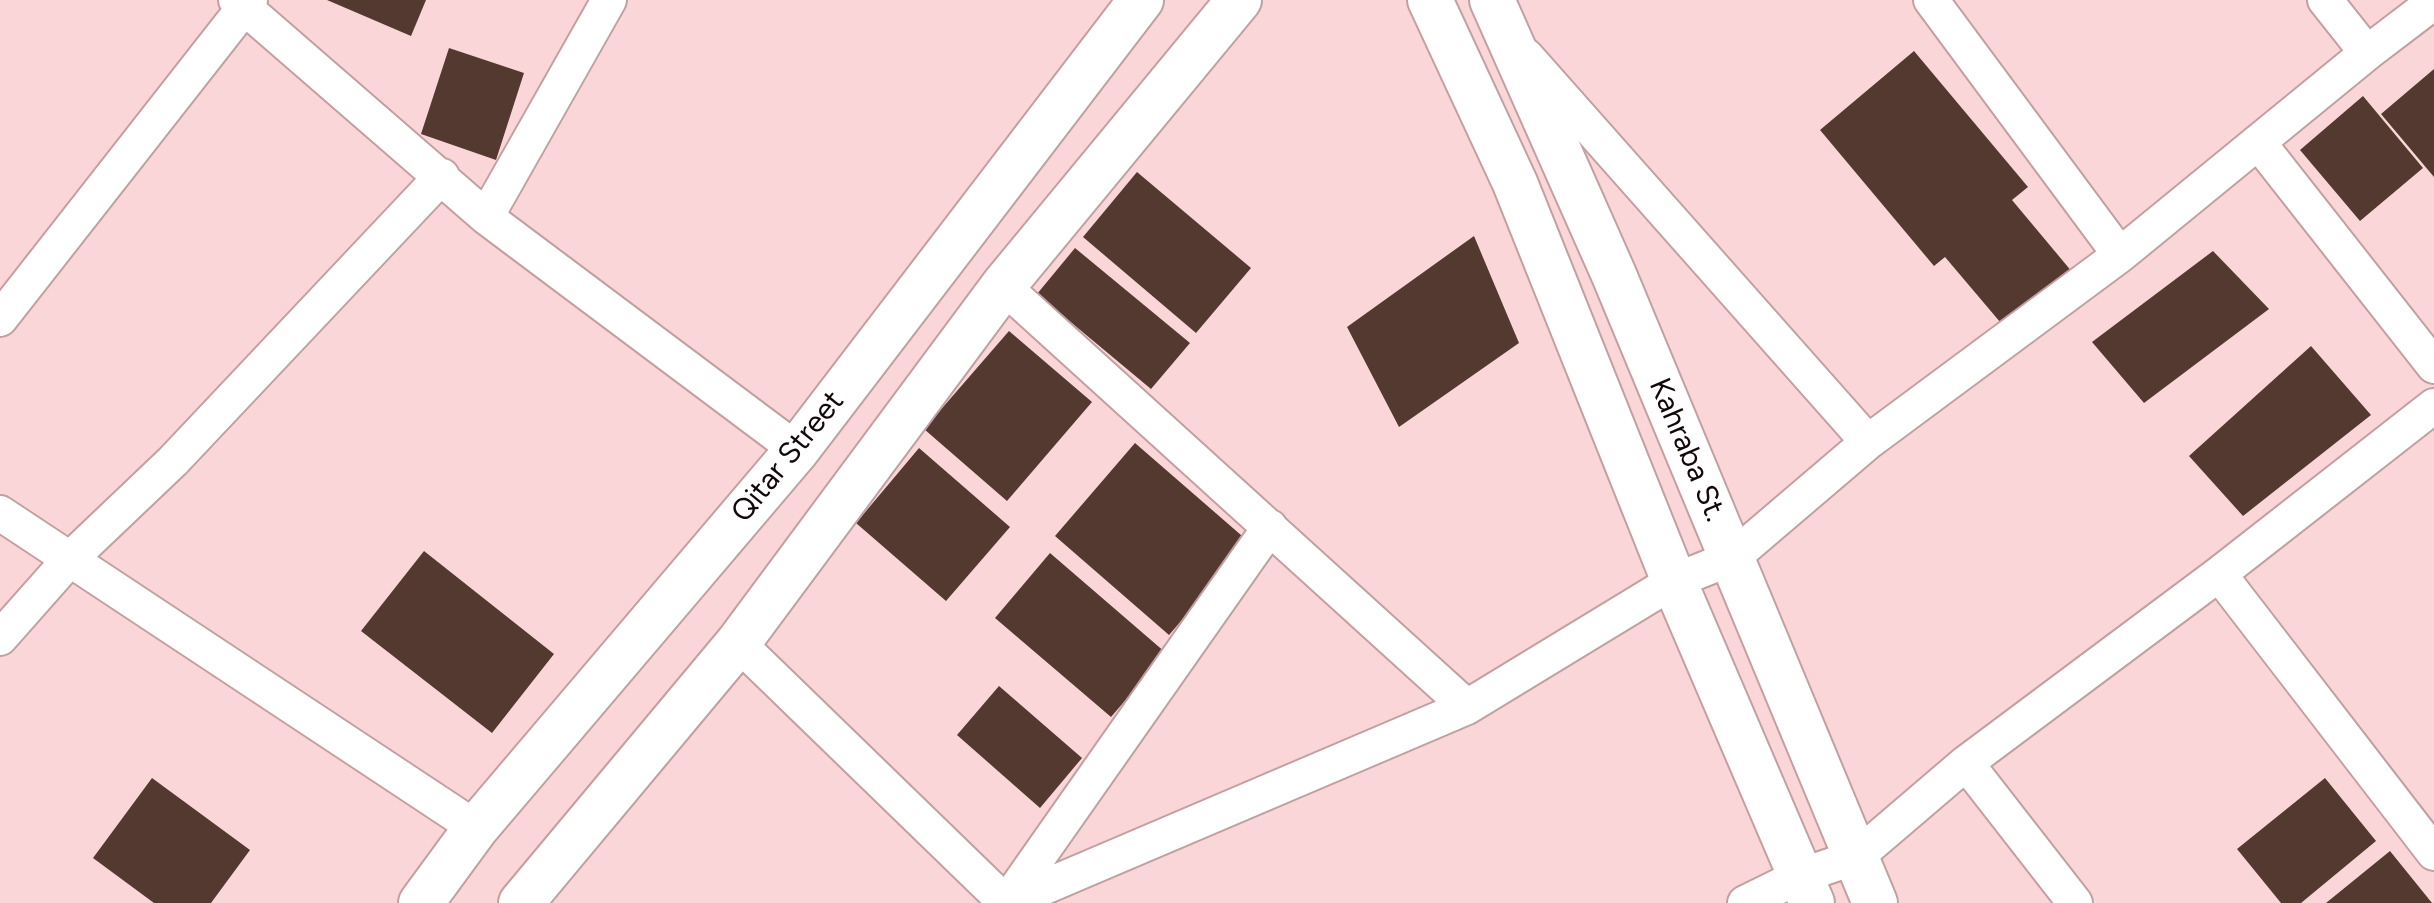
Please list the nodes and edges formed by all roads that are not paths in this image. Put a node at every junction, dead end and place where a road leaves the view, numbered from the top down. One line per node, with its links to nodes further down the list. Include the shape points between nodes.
1 (609, 0): 13 (street)
2 (1141, 0): 20 (main road, Qitar Street)
3 (1239, 0): 15 (main road)
4 (1430, 0): 26 (main road, Kahraba St., via 1515,183)
5 (1931, 0): 14 (street)
6 (2325, 0): 10 (street)
7 (243, 2): 12 (street); 16 (street)
8 (2434, 2): 10 (street)
9 (1501, 18): 19 (street); 23 (main road, Kahraba St.)
10 (2367, 53): 11 (street)
11 (2258, 142): 14 (street); 17 (street)
12 (442, 176): 13 (street); 24 (street, via 173,461)
13 (486, 217): 20 (street)
14 (2120, 255): 19 (street)
15 (1003, 286): 22 (street); 28 (main road)
16 (6, 296)
17 (2434, 366)
18 (2434, 406): 25 (street)
19 (1868, 442): 23 (street)
20 (797, 450): 31 (main road, Qitar Street)
21 (0, 513): 24 (street)
22 (1270, 527): 29 (street); 37 (street)
23 (1732, 558): 26 (street); 33 (main road, Kahraba St.)
24 (69, 560): 27 (street); 31 (street)
25 (2219, 574): 30 (street); 32 (street)
26 (1674, 581): 29 (street); 34 (main road, Kahraba St.)
27 (0, 638)
28 (738, 643): 36 (main road); 37 (street)
29 (1467, 707): 37 (street)
30 (1966, 763): 33 (street); 40 (street)
31 (476, 828): 35 (main road, Qitar Street)
32 (2427, 831)
33 (1856, 857): 34 (street); 39 (main road, Kahraba St.)
34 (1806, 890): 38 (street)
35 (421, 903)
36 (521, 903)
37 (1006, 903)
38 (1745, 903)
39 (1875, 903)
40 (2075, 903)

